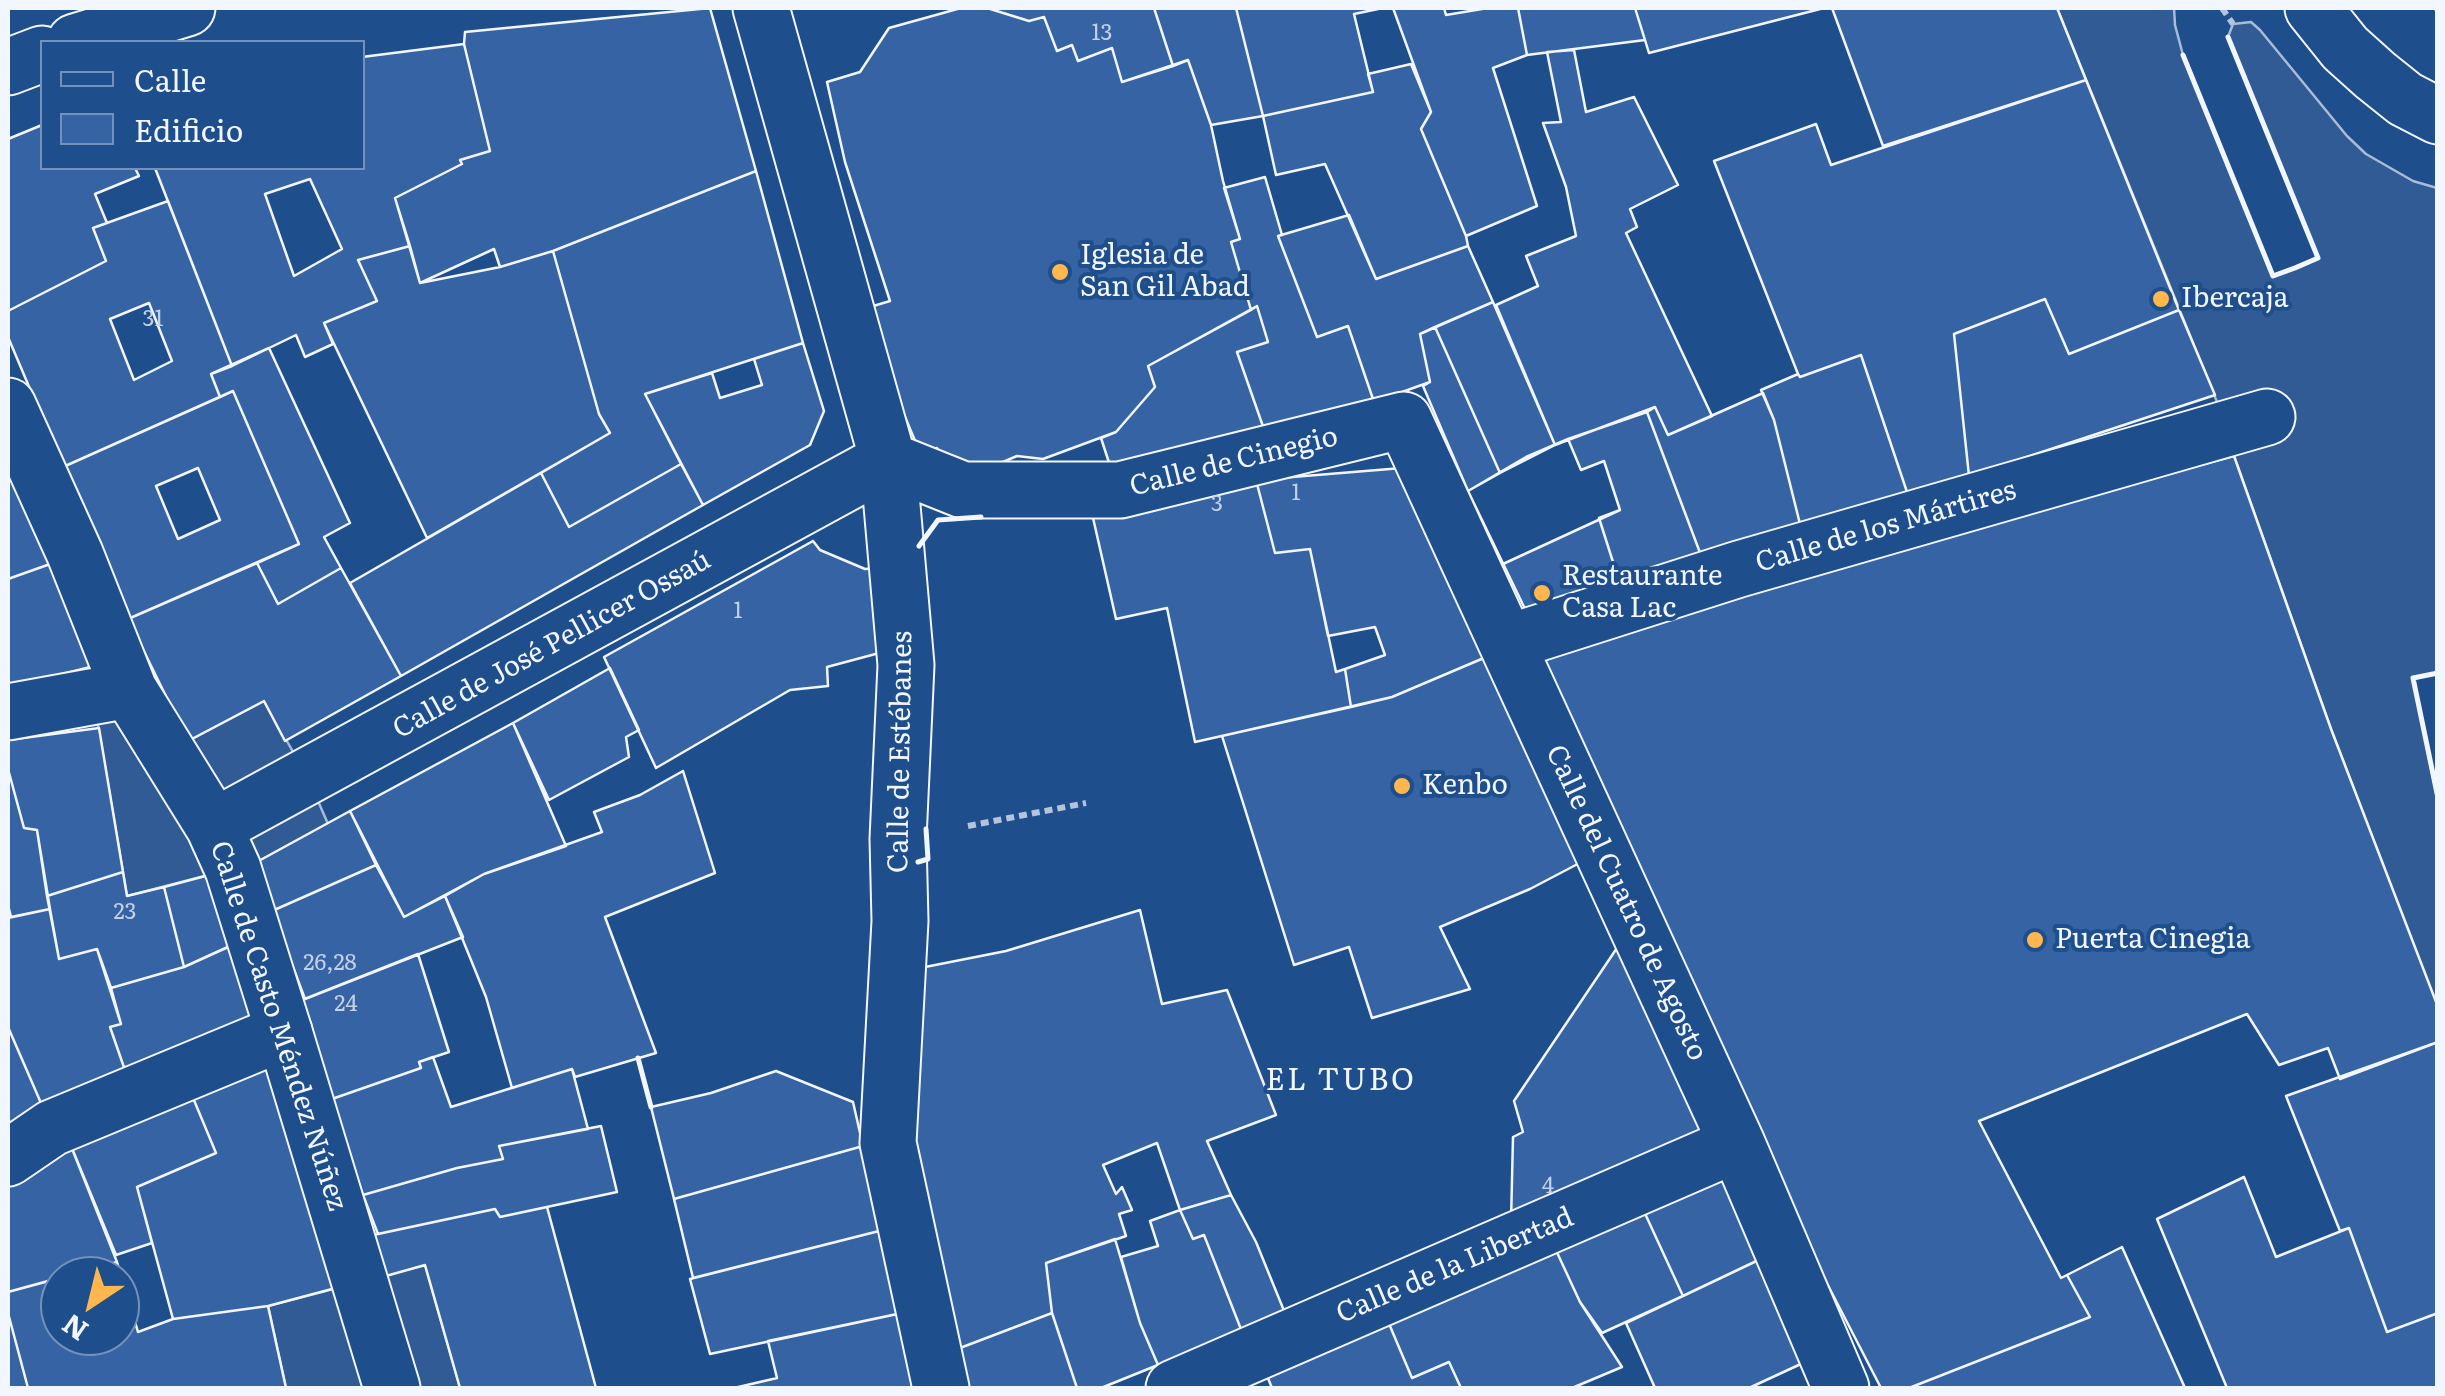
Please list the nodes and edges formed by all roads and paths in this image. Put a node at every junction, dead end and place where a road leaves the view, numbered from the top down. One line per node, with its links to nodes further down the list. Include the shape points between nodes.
1 (187, 8): 6 (street)
2 (761, 8): 13 (street, Calle de Estébanes)
3 (2222, 8): 5 (path)
4 (2313, 8): 9 (street, via 2375,75)
5 (2233, 24)
6 (82, 40)
7 (40, 55): 8 (street)
8 (8, 66)
9 (2438, 116)
10 (8, 406): 15 (street, Calle de Casto Méndez Núñez)
11 (2266, 417): 14 (street, Calle de los Mártires, via 1738,569)
12 (1404, 420): 13 (street, Calle de Cinegio, via 1120,490 962,490); 14 (street, Calle del Cuatro de Agosto)
13 (888, 460): 18 (street, Calle de José Pellicer Ossaú); 19 (street, Calle de Estébanes, via 906,664)
14 (1507, 643): 21 (street, Calle del Cuatro de Agosto)
15 (129, 690): 16 (street); 18 (street, Calle de Casto Méndez Núñez)
16 (8, 712)
17 (1086, 804): 19 (path)
18 (214, 826): 20 (street, Calle de Casto Méndez Núñez)
19 (898, 839): 24 (street, Calle de Estébanes, via 888,1143)
20 (284, 1032): 22 (street, via 52,1128); 23 (street, Calle de Casto Méndez Núñez)
21 (1737, 1144): 25 (street, Calle de la Libertad); 26 (street, Calle del Cuatro de Agosto)
22 (8, 1158)
23 (392, 1388)
24 (941, 1388)
25 (1174, 1388)
26 (1841, 1388)

